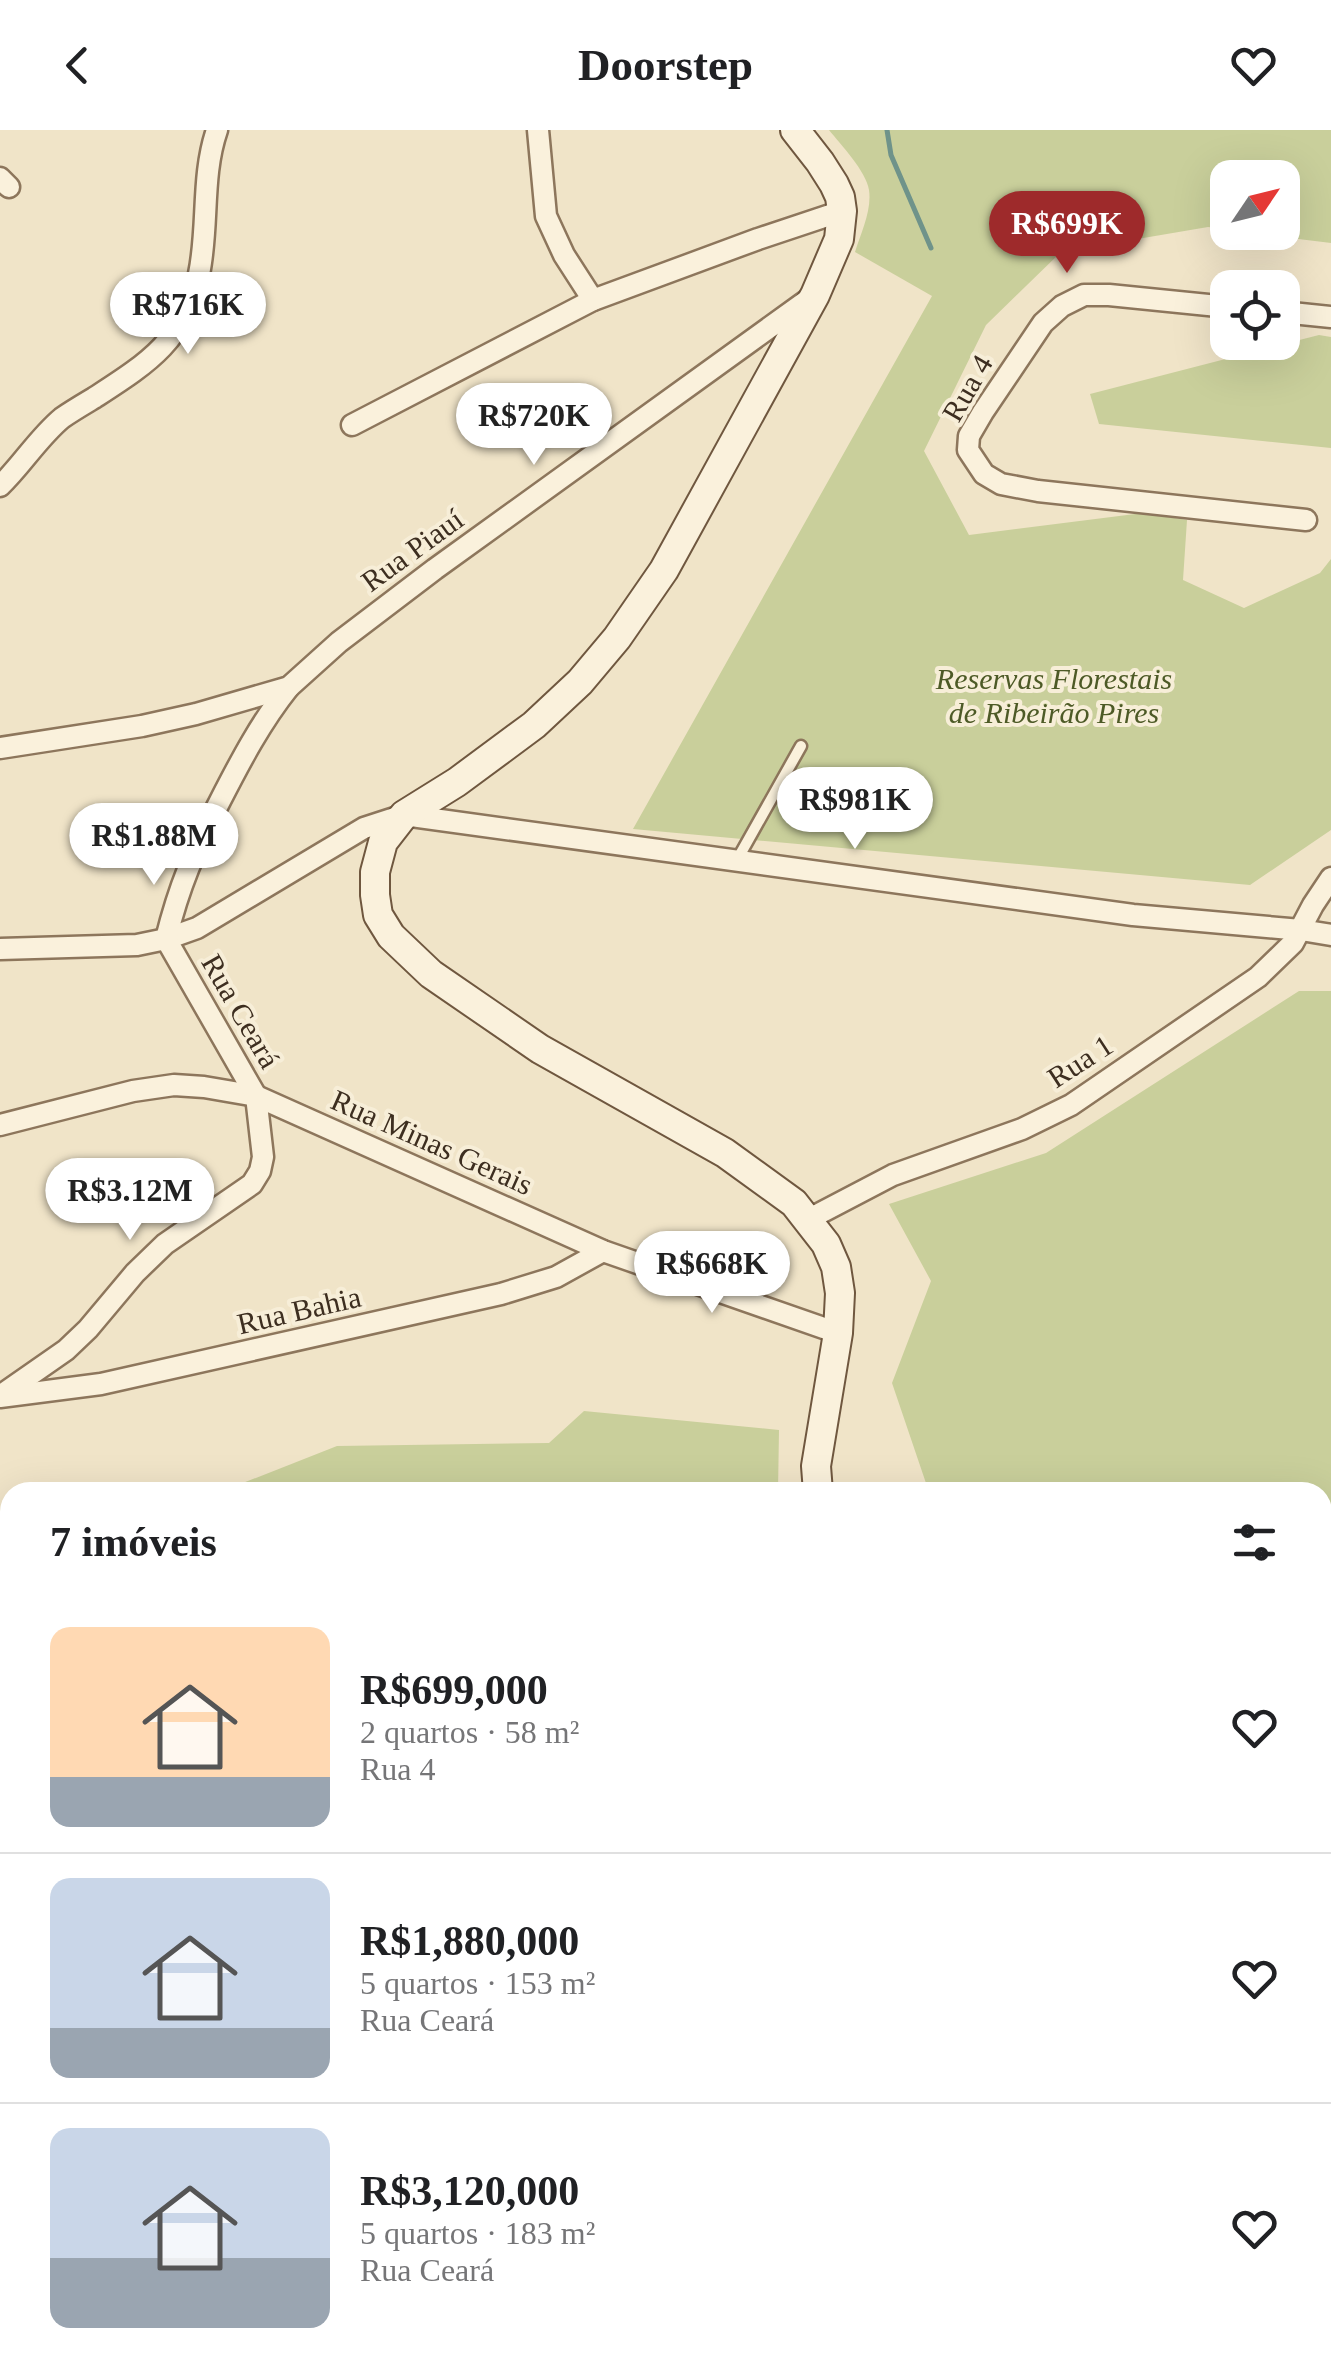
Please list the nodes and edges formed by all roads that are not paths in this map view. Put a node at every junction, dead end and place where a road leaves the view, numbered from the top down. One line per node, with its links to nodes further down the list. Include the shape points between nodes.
1 (217, 130): 11 (street, via 199,272 186,314 146,364 62,418)
2 (538, 130): 6 (street, via 546,216)
3 (795, 130): 4 (main road, via 834,184)
4 (842, 211): 5 (main road, via 839,239); 6 (street)
5 (815, 294): 13 (street, Rua Piauí, via 435,569); 16 (main road, via 664,570 617,638 534,725)
6 (594, 300): 10 (street)
7 (1210, 304): 12 (street, Rua 4, via 1108,294 1062,306 1043,323 983,412 968,450 984,474 1001,484)
8 (1300, 314): 9 (street)
9 (1331, 317)
10 (352, 425)
11 (0, 486)
12 (1306, 520)
13 (290, 686): 15 (street, Rua Piauí, via 142,726); 21 (street, Rua Ceará, via 249,743 191,857)
14 (801, 746): 17 (lane)
15 (0, 748)
16 (404, 815): 17 (street); 21 (street, via 364,828); 25 (main road, via 383,842 376,872 378,914 390,936 431,974 524,1038 724,1153 794,1202)
17 (736, 861): 19 (street, via 1133,915)
18 (1331, 878): 19 (street, Rua 1)
19 (1301, 930): 20 (street); 25 (street, Rua 1, via 1258,977 1072,1105 1022,1130 893,1175)
20 (1331, 935)
21 (166, 940): 22 (street); 23 (street, Rua Ceará)
22 (0, 949)
23 (256, 1096): 24 (street, Rua Minas Gerais, via 174,1084); 26 (street, Rua Minas Gerais); 28 (street, Rua Ceará, via 263,1157 252,1184 165,1244 66,1350)
24 (0, 1125)
25 (807, 1220): 27 (main road, via 836,1267)
26 (603, 1252): 27 (street, Rua Minas Gerais); 28 (street, Rua Bahia, via 556,1277 501,1294 101,1384)
27 (838, 1333): 29 (main road)
28 (0, 1397)
29 (817, 1482)

